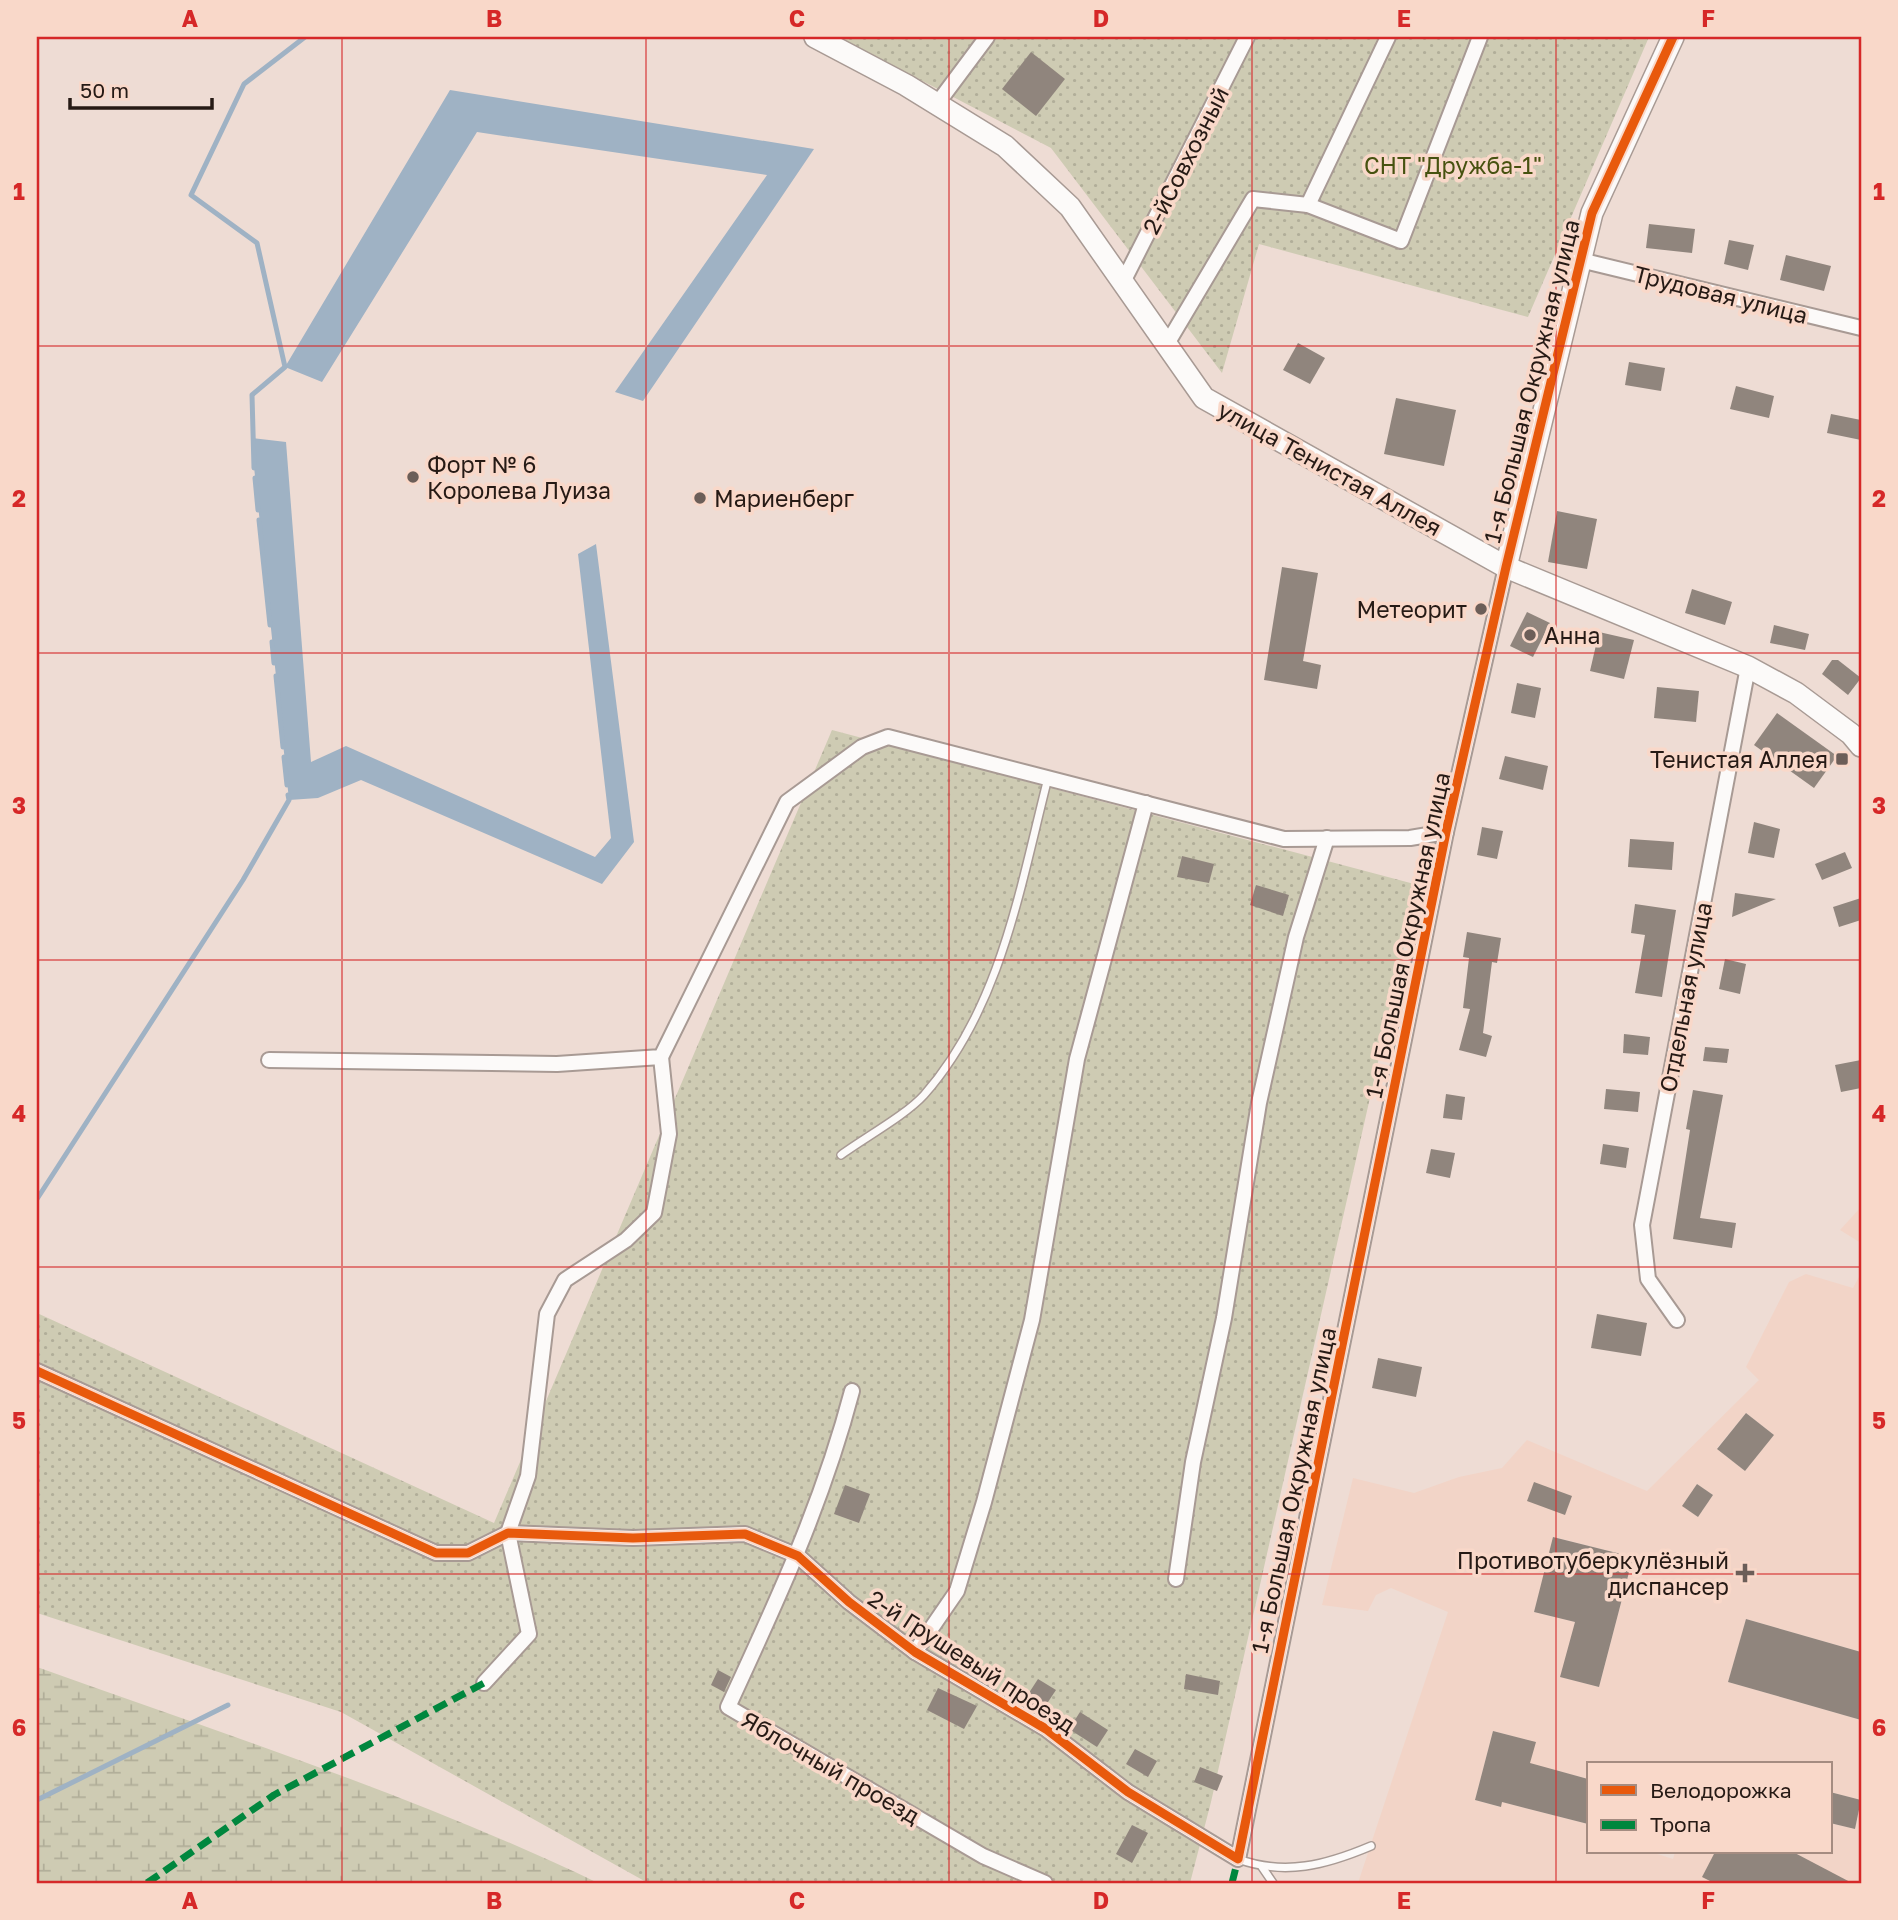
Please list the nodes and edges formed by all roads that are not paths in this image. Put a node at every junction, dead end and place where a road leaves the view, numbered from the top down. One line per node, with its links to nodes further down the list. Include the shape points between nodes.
1 (815, 37): 7 (main road, улица Тенистая Аллея)
2 (986, 37): 7 (street)
3 (1247, 37): 10 (street, 2-йСовхозный)
4 (1388, 37): 8 (street)
5 (1480, 37): 8 (street, via 1401,241)
6 (1674, 37): 9 (main road, 1-я Большая Окружная улица, via 1592,213)
7 (937, 104): 10 (main road, улица Тенистая Аллея, via 1005,146 1070,207)
8 (1308, 205): 12 (street, via 1254,199)
9 (1580, 260): 11 (street, Трудовая улица); 13 (main road, 1-я Большая Окружная улица)
10 (1123, 282): 12 (main road, улица Тенистая Аллея)
11 (1861, 328)
12 (1167, 344): 13 (main road, улица Тенистая Аллея, via 1204,398)
13 (1506, 567): 14 (main road, улица Тенистая Аллея); 18 (street, 1-я Большая Окружная улица)
14 (1748, 667): 15 (main road, улица Тенистая Аллея, via 1796,693 1852,734); 23 (street, Отдельная улица, via 1642,1225 1648,1279)
15 (1861, 746)
16 (1048, 778): 17 (street); 20 (street, via 888,737 862,747 787,803); 22 (lane, via 1000,965 956,1050 923,1096)
17 (1146, 803): 19 (street, via 1284,839); 29 (street, via 1077,1059 1032,1320 984,1502 957,1591)
18 (1446, 832): 19 (street, via 1410,838); 32 (street, 1-я Большая Окружная улица)
19 (1327, 838): 28 (street, via 1296,937 1259,1103)
20 (661, 1056): 21 (street, via 557,1064); 26 (street, via 668,1134 654,1213 626,1240 565,1280 547,1314 527,1476)
21 (269, 1060)
22 (841, 1155)
23 (1676, 1320)
24 (37, 1371): 26 (street, via 436,1553 468,1553)
25 (852, 1391): 27 (street)
26 (508, 1533): 27 (street, 2-й Грушевый проезд, via 633,1538 745,1534); 30 (street, via 529,1634)
27 (798, 1556): 29 (street, 2-й Грушевый проезд); 34 (street, Яблочный проезд, via 728,1707 983,1856)
28 (1176, 1578)
29 (915, 1652): 32 (street, 2-й Грушевый проезд, via 1046,1729 1128,1792)
30 (484, 1683)
31 (1371, 1846): 33 (lane, via 1325,1864 1297,1869)
32 (1238, 1858): 33 (lane)
33 (1262, 1867): 35 (lane)
34 (1045, 1883)
35 (1273, 1883)

